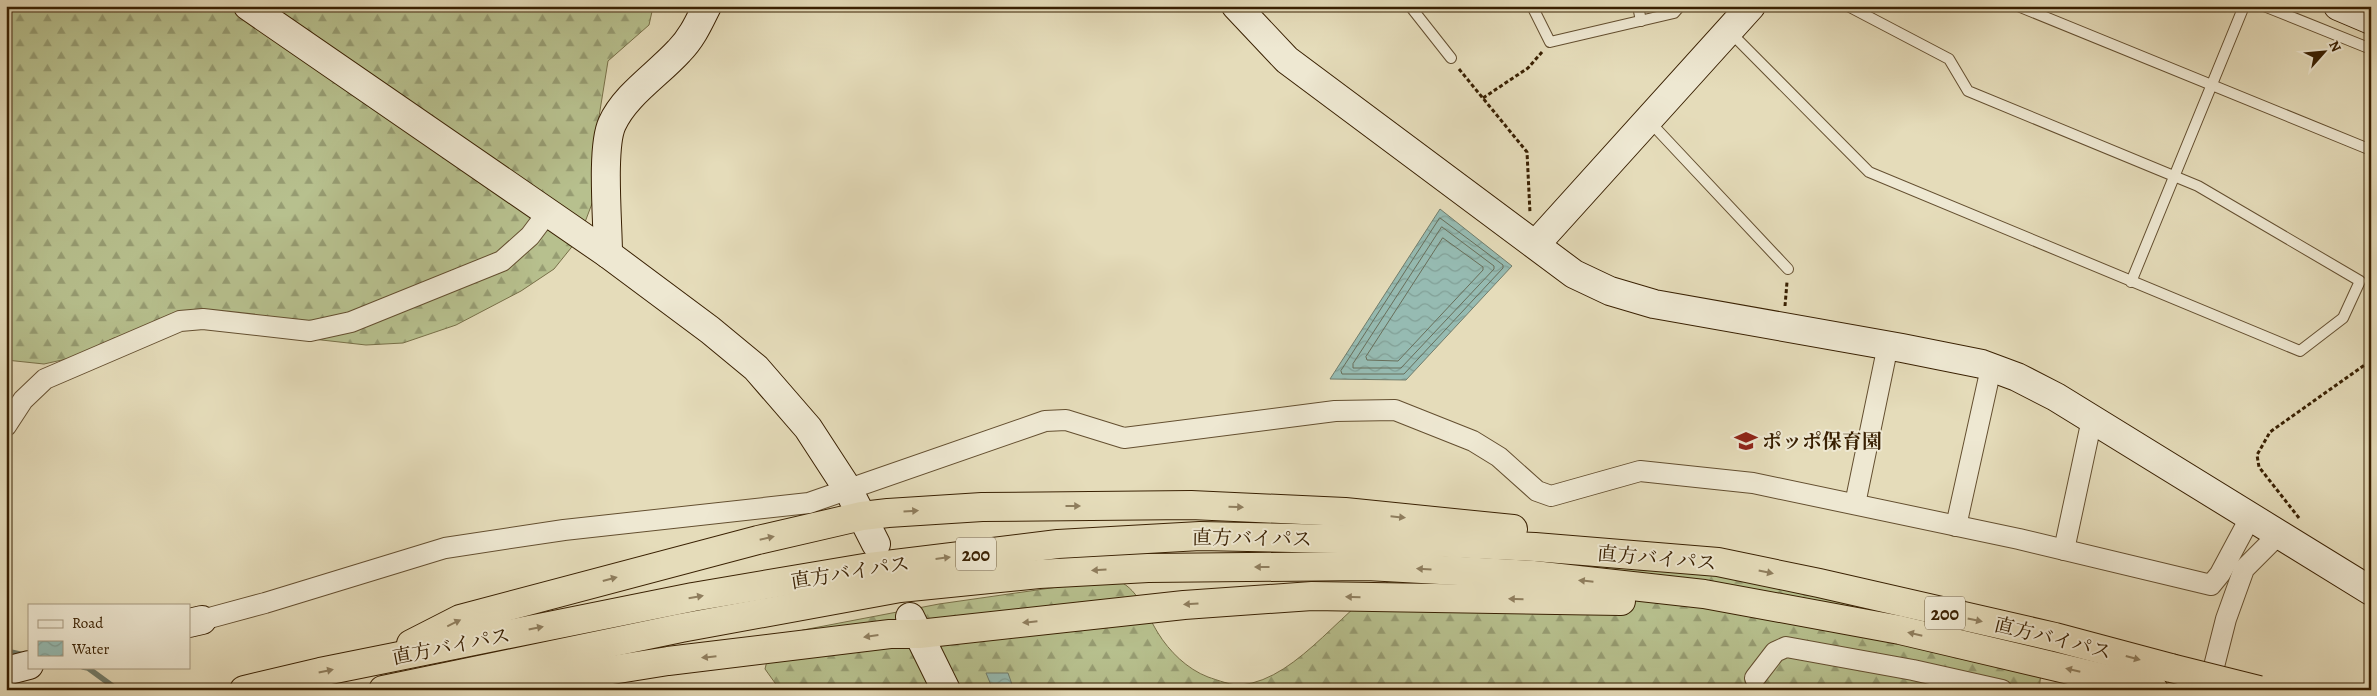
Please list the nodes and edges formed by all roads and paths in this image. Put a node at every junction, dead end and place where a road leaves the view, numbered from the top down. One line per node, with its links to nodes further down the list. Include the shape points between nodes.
1 (248, 6): 25 (street)
2 (707, 6): 27 (street, via 692,36 680,51 623,105 611,125 606,148)
3 (1236, 6): 26 (street, via 1287,60)
4 (1410, 6): 19 (lane)
5 (1532, 6): 17 (lane)
6 (1638, 6): 15 (lane)
7 (1680, 6): 15 (lane, via 1674,13)
8 (1751, 6): 16 (street)
9 (1848, 6): 24 (lane, via 1949,58 1968,91)
10 (2018, 6): 20 (lane)
11 (2244, 6): 20 (lane)
12 (2264, 6): 18 (lane)
13 (2344, 7): 14 (street)
14 (2371, 20)
15 (1641, 21): 17 (lane)
16 (1729, 31): 22 (street); 29 (lane, via 1869,172)
17 (1550, 42): 21 (path, via 1528,68)
18 (2371, 49)
19 (1451, 58): 21 (path)
20 (2212, 84): 23 (lane); 24 (lane)
21 (1483, 98): 26 (path, via 1526,152)
22 (1648, 121): 26 (street); 28 (lane)
23 (2371, 150)
24 (2175, 176): 29 (lane); 29 (lane, via 2198,186 2360,281 2343,318 2300,351)
25 (548, 212): 27 (street); 35 (street, via 530,236 502,261 351,322 310,331 203,318 180,321 45,379 23,400)
26 (1533, 233): 30 (street, via 1574,274 1610,291 1654,304)
27 (608, 254): 36 (street, via 756,368 808,428)
28 (1788, 269): 30 (path)
29 (2131, 282)
30 (1784, 327): 31 (street)
31 (1888, 345): 33 (street); 37 (street)
32 (2366, 364): 40 (path, via 2270,432 2257,455 2259,467)
33 (1990, 368): 34 (street, via 2056,397); 41 (street)
34 (2092, 419): 39 (street); 44 (street)
35 (6, 426)
36 (849, 491): 37 (street, via 1045,420 1066,420 1124,438 1335,411 1395,410 1473,441 1499,457 1537,491 1551,496 1640,471 1753,483); 38 (street); 48 (street, via 810,503 564,530 445,548)
37 (1854, 504): 41 (street)
38 (862, 516): 43 (street); 45 (highway, one-way to 45, via 992,506 1191,505 1345,512 1655,544); 50 (highway, one-way to 38, via 460,619 758,540)
39 (2250, 518): 42 (street); 44 (street, via 2211,585)
40 (2304, 524)
41 (1956, 526): 44 (street)
42 (2278, 535): 46 (street); 61 (street, via 2244,569 2226,620)
43 (876, 544)
44 (2064, 550)
45 (1718, 562): 50 (highway, 直方バイパス / 200, one-way to 45, via 713,594 870,567 1058,544 1200,536 1384,540 1535,547); 62 (highway, 直方バイパス / 200, one-way to 62, bridge, via 2055,637)
46 (2371, 591)
47 (1704, 594): 49 (highway, one-way to 49, via 1646,602 1312,596); 54 (highway, 直方バイパス / 200, one-way to 54, via 1533,575 1367,566 1148,568 1039,574 900,588 681,628); 60 (highway, 直方バイパス / 200, one-way to 47, via 1900,630)
48 (195, 621)
49 (915, 625): 57 (highway, one-way to 57, via 890,634 668,661); 58 (street)
50 (379, 660): 55 (highway, 直方バイパス / 200, one-way to 50)
51 (28, 665): 52 (street)
52 (6, 671)
53 (1755, 678): 59 (street, via 1775,652 1786,647)
54 (386, 689): 56 (highway)
55 (244, 690)
56 (423, 690)
57 (487, 690)
58 (946, 690)
59 (2002, 690)
60 (2154, 690)
61 (2208, 690)
62 (2259, 690)

